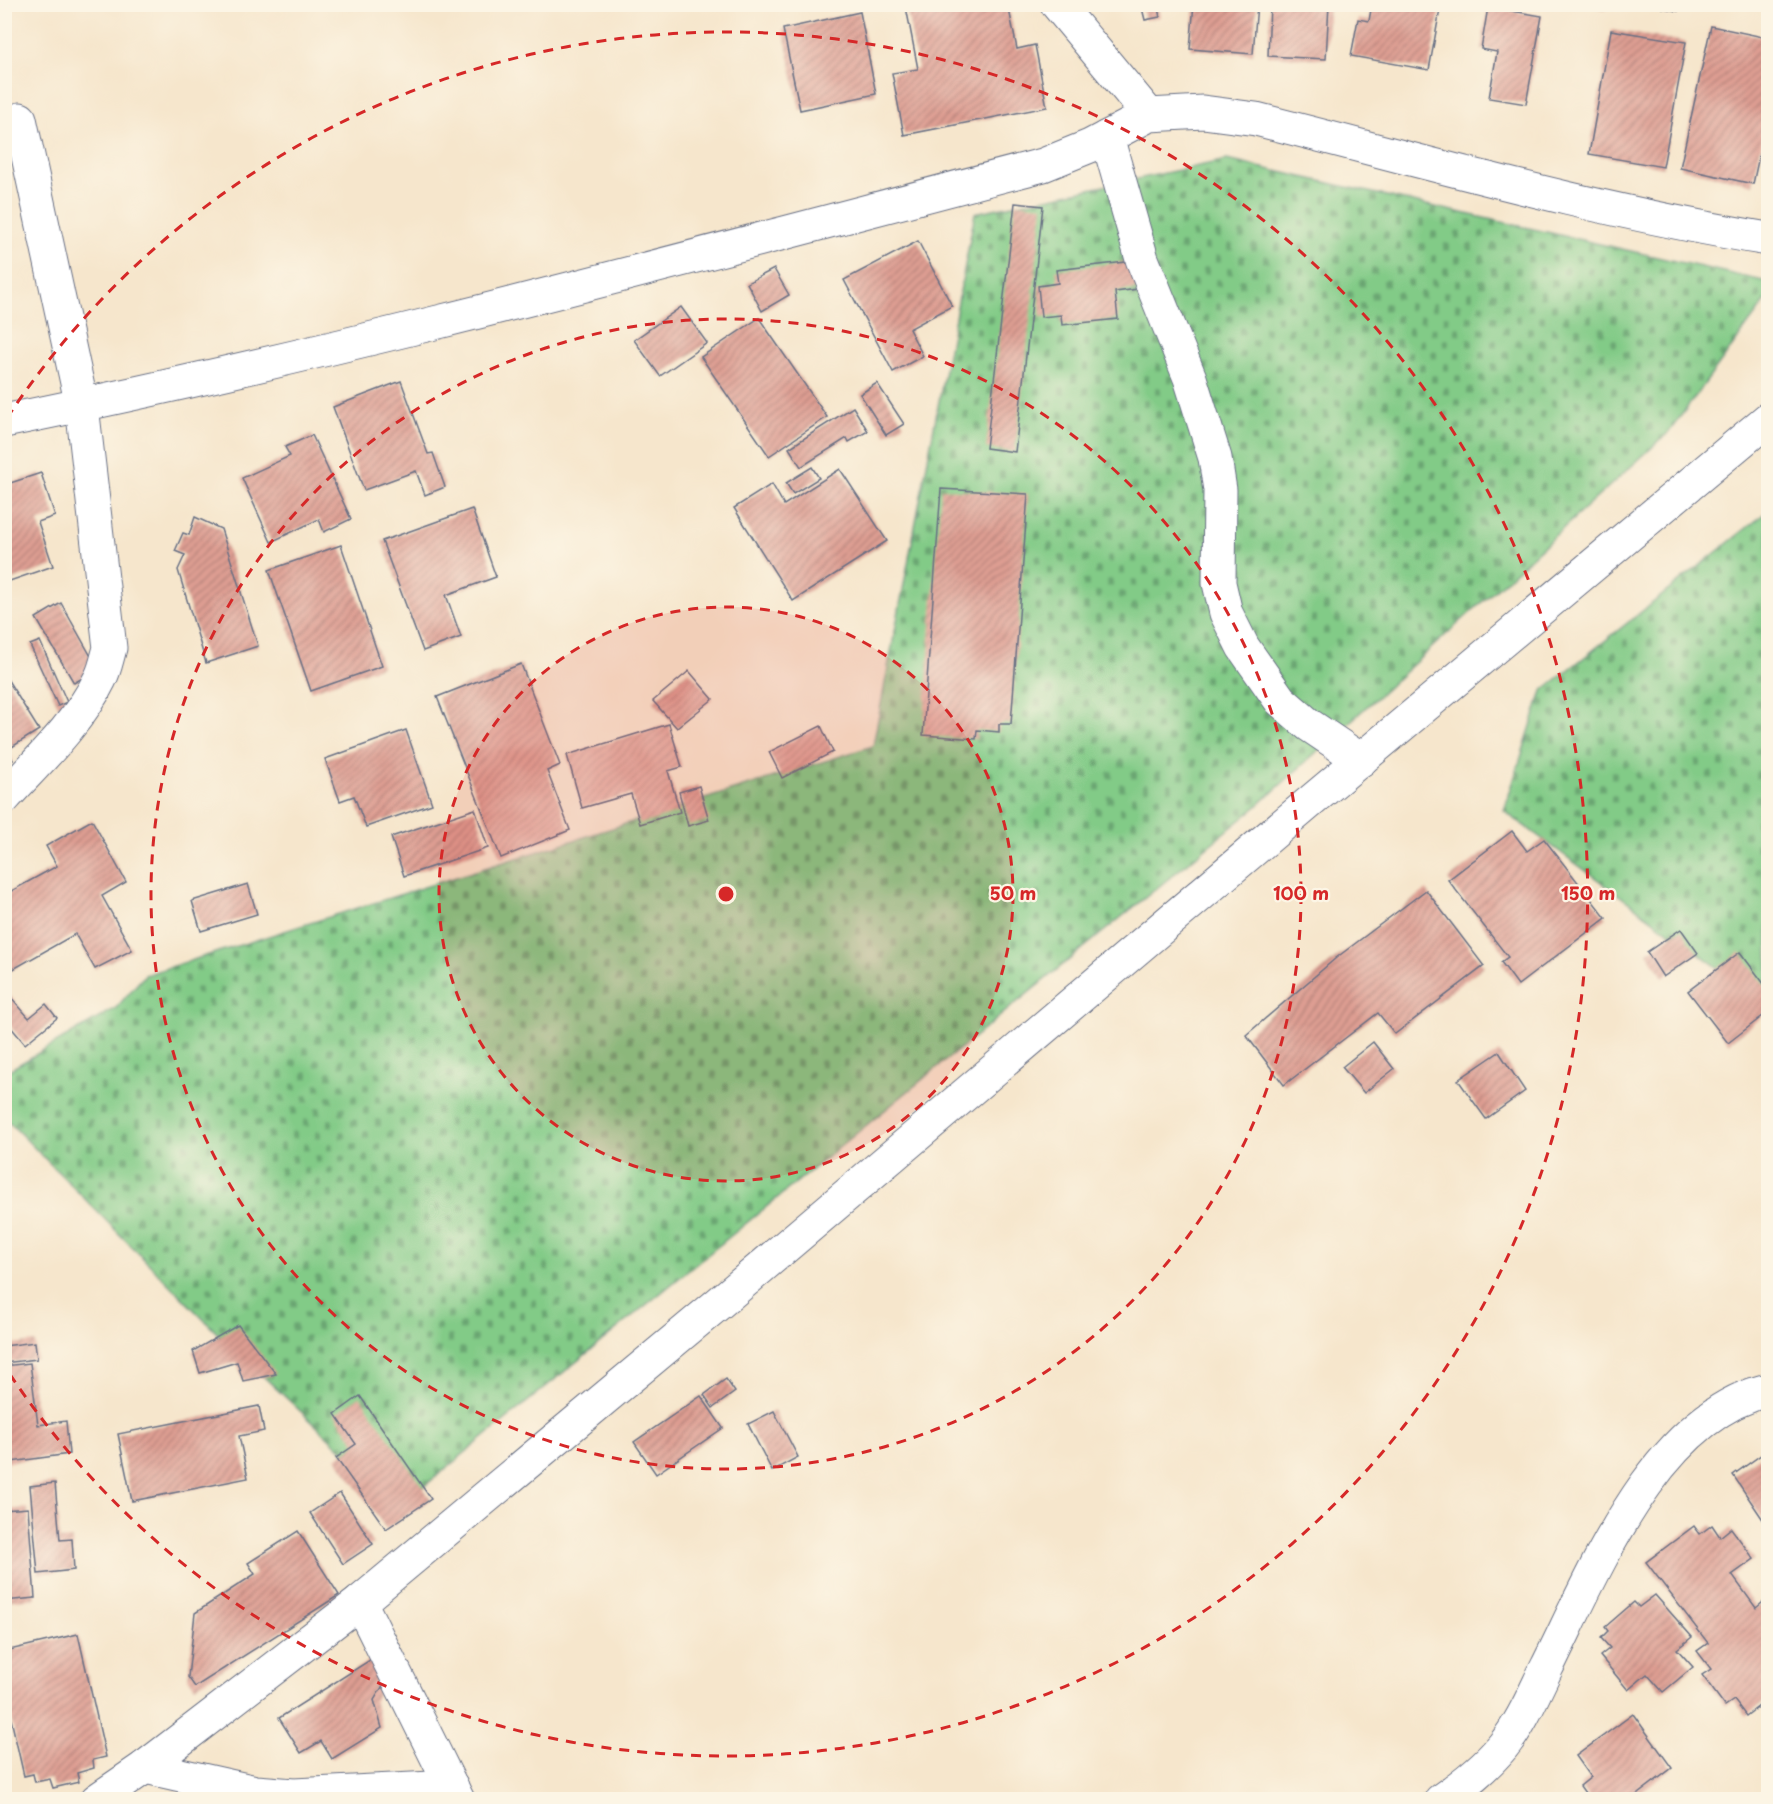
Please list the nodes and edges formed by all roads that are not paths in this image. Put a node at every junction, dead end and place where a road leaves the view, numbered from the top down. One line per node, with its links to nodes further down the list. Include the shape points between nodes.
1 (1057, 4): 2 (street)
2 (1149, 115): 4 (street); 5 (street, via 1203,112 1256,119 1569,198)
3 (20, 119): 6 (street)
4 (1107, 136): 6 (street, via 1043,165 994,178 498,308); 9 (street, via 1142,259 1190,378 1215,458 1220,490 1219,583 1226,613 1249,657 1280,700)
5 (1768, 239)
6 (82, 406): 8 (street); 10 (street, via 110,648 100,679 81,708)
7 (1768, 419): 9 (street)
8 (4, 421)
9 (1361, 760): 12 (street)
10 (4, 798)
11 (1768, 1390): 16 (street, via 1728,1406 1698,1426 1654,1472 1622,1521 1525,1712 1504,1745 1484,1767)
12 (360, 1602): 13 (street); 14 (street)
13 (145, 1767): 14 (street, via 256,1792); 15 (street)
14 (455, 1793)
15 (97, 1800)
16 (1441, 1800)

